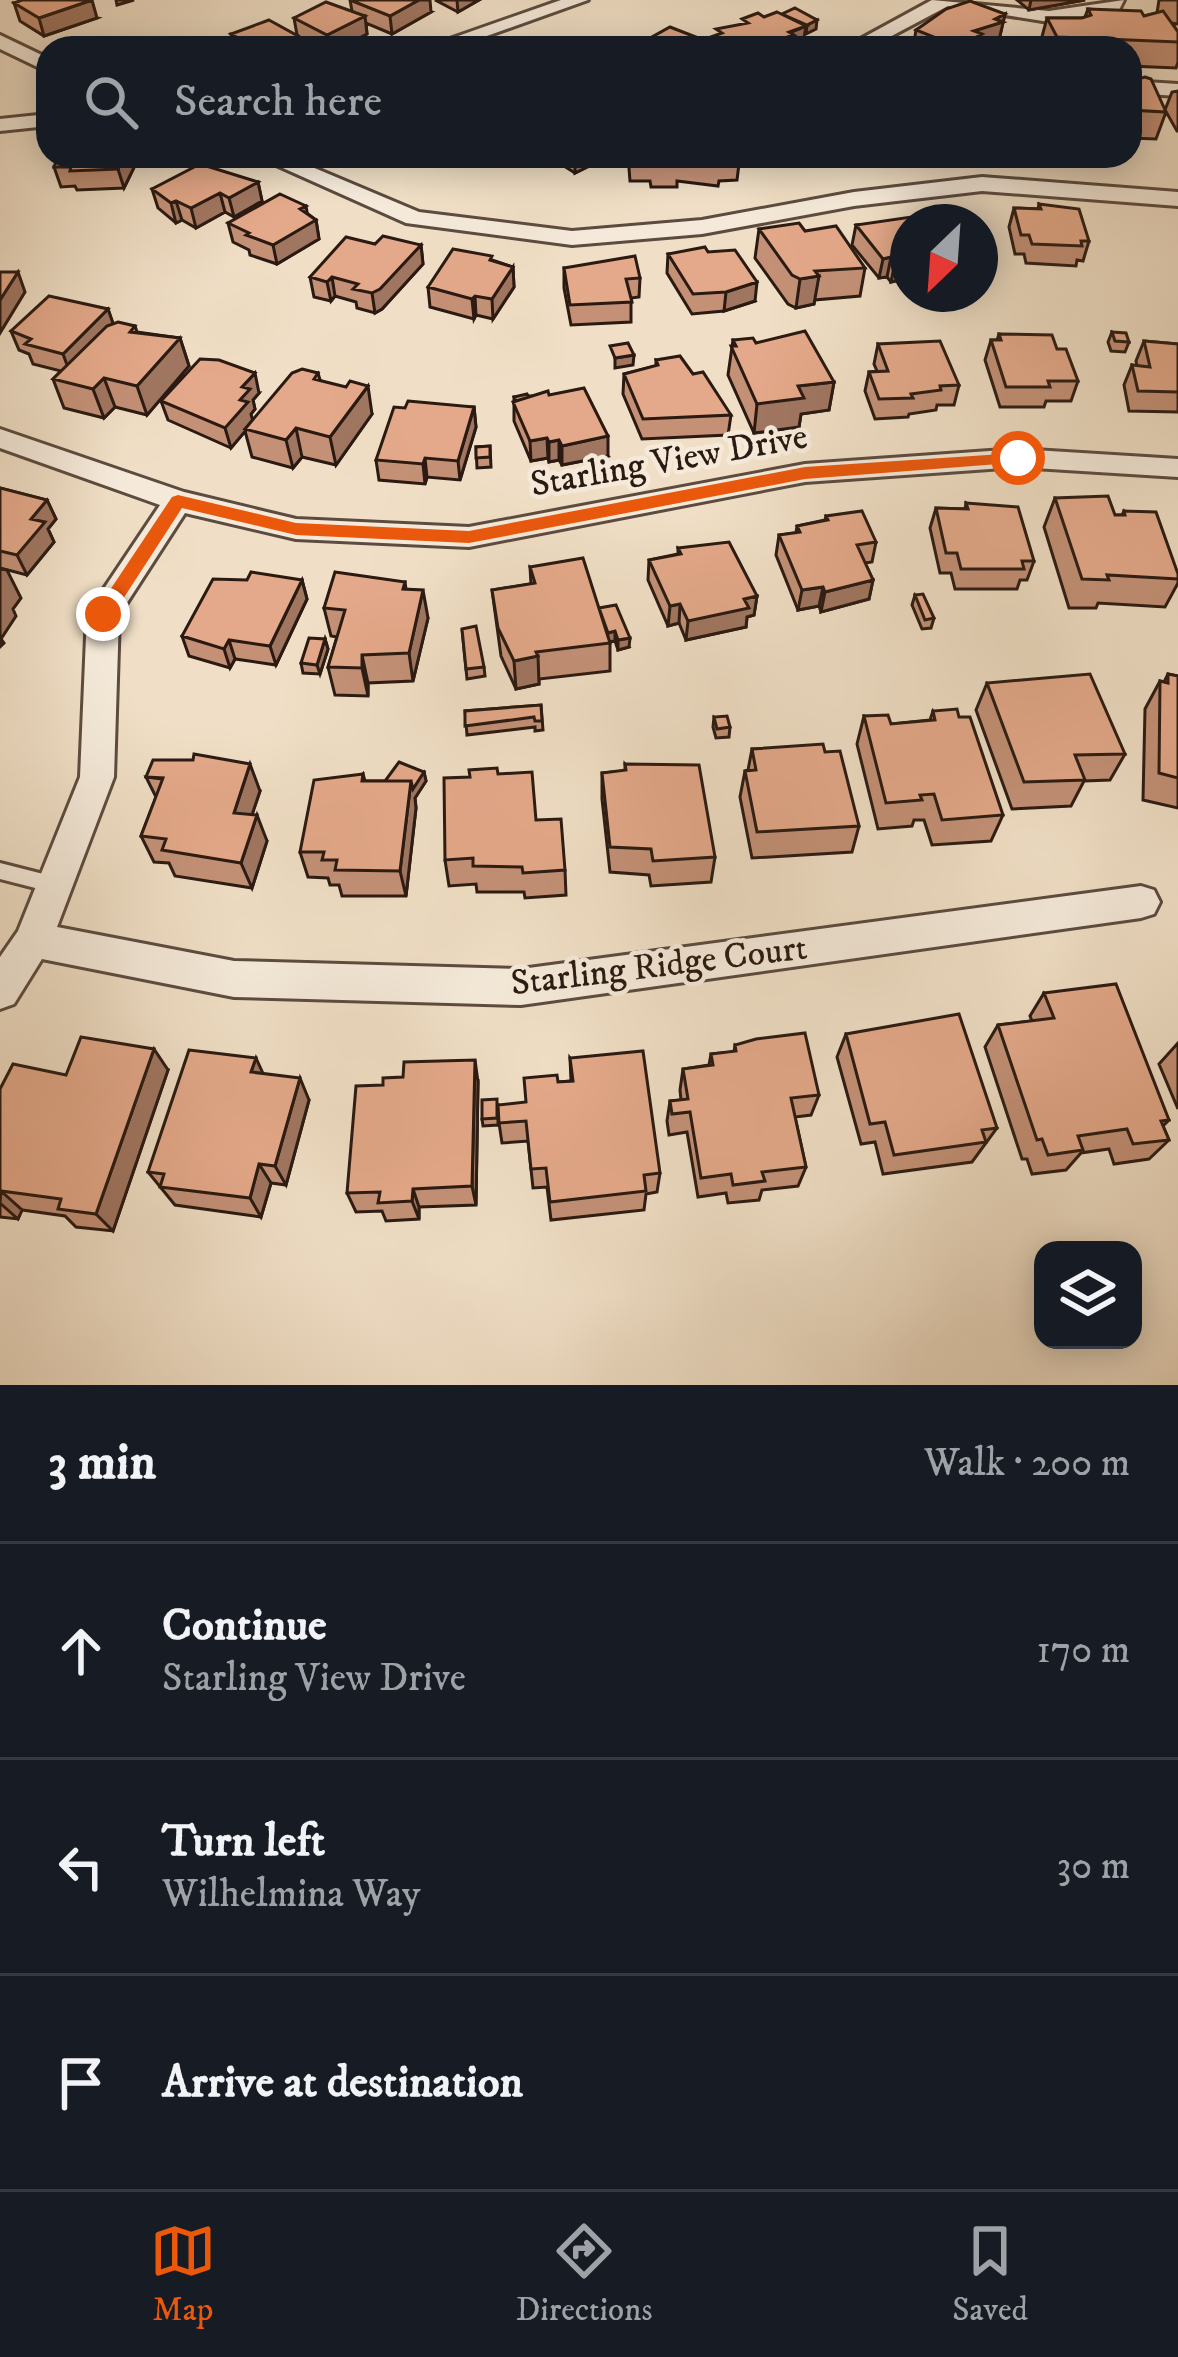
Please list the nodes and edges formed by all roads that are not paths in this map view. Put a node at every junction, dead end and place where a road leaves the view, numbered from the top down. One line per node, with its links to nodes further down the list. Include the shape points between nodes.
1 (579, 0): 4 (street)
2 (946, 0): 3 (street, via 1076,18); 5 (street)
3 (1115, 0)
4 (470, 36)
5 (876, 36)
6 (0, 41): 7 (street)
7 (36, 63)
8 (1142, 88): 9 (street)
9 (1178, 90)
10 (36, 121): 11 (street)
11 (0, 125)
12 (295, 168): 14 (street, via 414,218 572,238 702,227)
13 (974, 168): 14 (street)
14 (982, 184): 15 (street)
15 (1178, 200)
16 (0, 438): 18 (street, Starling View Drive)
17 (1178, 468): 18 (street, Starling View Drive, via 1018,458 805,473 469,537 296,529)
18 (178, 501): 20 (street, via 103,614 98,777)
19 (0, 871): 20 (lane)
20 (56, 885): 22 (street)
21 (1141, 902): 22 (street, Starling Ridge Court, via 521,987 234,979)
22 (33, 940): 23 (street)
23 (0, 991)

